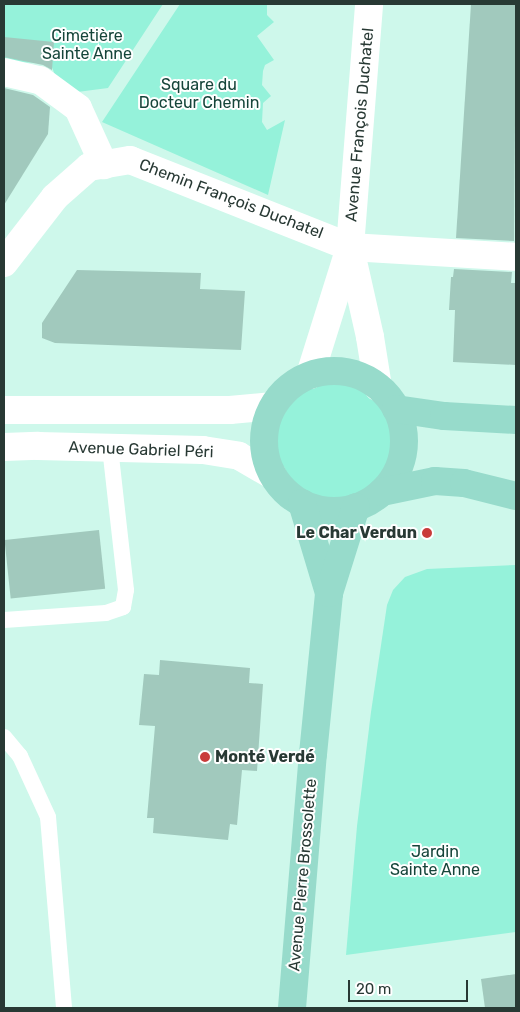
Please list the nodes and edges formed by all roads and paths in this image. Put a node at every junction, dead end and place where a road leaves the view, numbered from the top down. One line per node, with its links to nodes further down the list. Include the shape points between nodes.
1 (370, 4): 4 (street, Avenue François Duchatel)
2 (4, 72): 3 (street, via 40,80 78,108)
3 (104, 164): 4 (street, Chemin François Duchatel, via 130,160); 6 (street, Chemin François Duchatel, via 89,167 55,197)
4 (350, 247): 5 (street, Chemin François Duchatel); 7 (street, Avenue François Duchatel); 8 (street, Avenue François Duchatel)
5 (516, 257)
6 (4, 263)
7 (310, 375): 8 (main road, via 334,371 357,375); 9 (main road, via 289,387)
8 (378, 387): 10 (main road)
9 (273, 406): 11 (street, via 230,410); 15 (main road, via 263,441)
10 (396, 409): 12 (main road, via 444,416); 16 (main road, via 403,430 403,453 395,474)
11 (4, 410)
12 (516, 420)
13 (4, 447): 14 (street, Avenue Gabriel Péri)
14 (110, 448): 15 (street, Avenue Gabriel Péri, via 203,450 239,456); 21 (lane, via 126,590 123,607 106,613)
15 (273, 476): 18 (main road, via 286,492)
16 (382, 492): 17 (main road, via 435,481 464,483); 19 (main road)
17 (516, 496)
18 (302, 503): 19 (main road, via 320,509); 20 (main road, Avenue Pierre Brossolette)
19 (356, 507): 20 (main road, Avenue Pierre Brossolette)
20 (329, 593): 24 (main road, Avenue Pierre Brossolette, via 312,754)
21 (4, 620)
22 (4, 737): 23 (lane, via 20,756 48,817)
23 (64, 1008)
24 (292, 1008)

